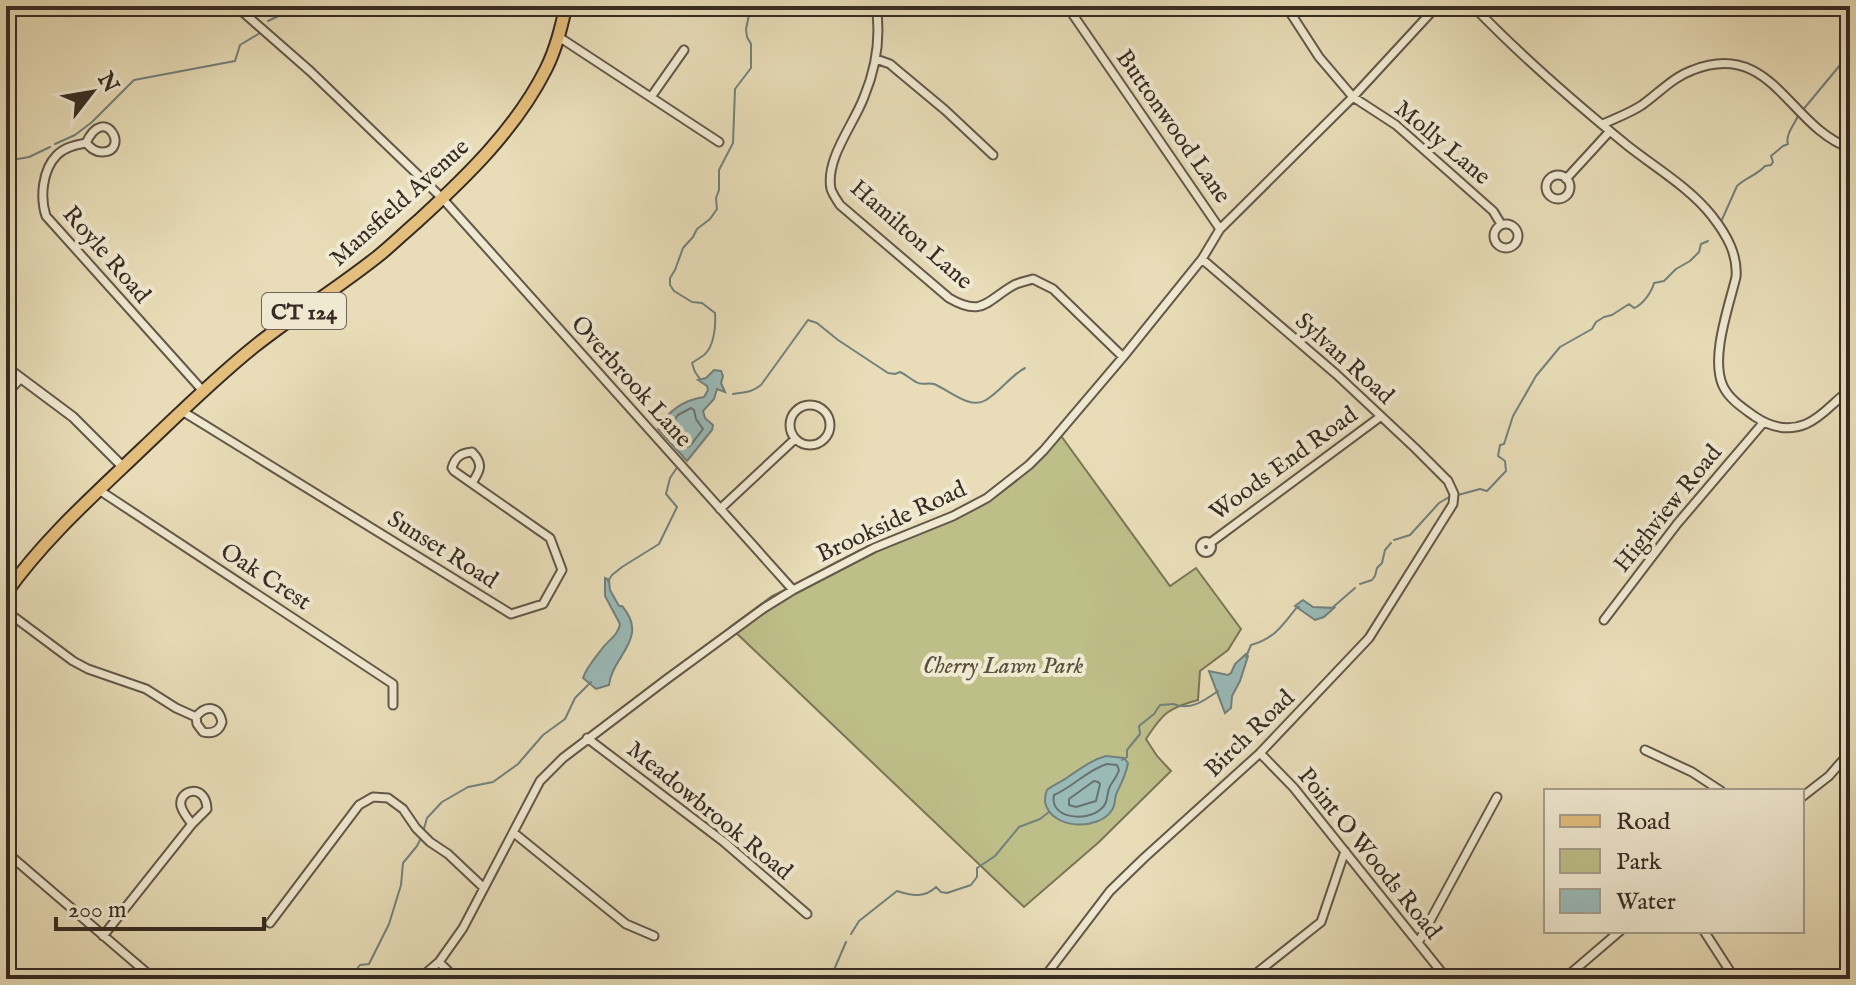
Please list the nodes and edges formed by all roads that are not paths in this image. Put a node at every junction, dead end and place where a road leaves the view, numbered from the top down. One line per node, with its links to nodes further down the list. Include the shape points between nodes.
1 (57, 6): 2 (street)
2 (68, 6)
3 (236, 6): 22 (street, Overbrook Lane)
4 (566, 6): 10 (main road, Mansfield Avenue / CT 124)
5 (876, 6): 12 (street, Hamilton Lane)
6 (1067, 6): 24 (street, Buttonwood Lane)
7 (1286, 6): 14 (street, Molly Lane)
8 (1437, 6): 14 (street, Brookside Road)
9 (1473, 6): 15 (street)
10 (559, 37): 13 (street); 22 (main road, Mansfield Avenue / CT 124, via 532,93 506,130)
11 (684, 50): 13 (street)
12 (876, 59): 20 (street, via 890,64); 26 (street, Hamilton Lane, via 833,163 831,191 840,205 960,305 986,305 1017,283 1033,279 1053,289)
13 (651, 97): 17 (street)
14 (1353, 97): 23 (street, Molly Lane, via 1422,147); 24 (street, Brookside Road)
15 (1603, 124): 16 (street); 19 (street, via 1640,106 1689,71 1720,63 1743,65)
16 (1610, 131): 21 (street); 34 (street, via 1691,195 1731,247 1737,266 1719,352 1721,382)
17 (719, 142)
18 (86, 143): 30 (street, Royle Road, via 69,146 52,162 42,184 46,216)
19 (1850, 148)
20 (993, 155)
21 (1566, 179)
22 (442, 198): 30 (main road, Mansfield Avenue / CT 124, via 379,256 255,346); 40 (street, Overbrook Lane)
23 (1501, 224)
24 (1220, 229): 25 (street, Brookside Road)
25 (1202, 259): 26 (street, Brookside Road); 33 (street, Sylvan Road)
26 (1123, 357): 42 (street, Brookside Road, via 1044,450 987,498)
27 (6, 367): 28 (street)
28 (21, 378): 31 (street); 36 (street, via 73,417)
29 (1850, 390): 34 (street, via 1807,424 1786,428)
30 (203, 391): 32 (main road, Mansfield Avenue / CT 124)
31 (6, 394)
32 (182, 411): 36 (main road, Mansfield Avenue / CT 124); 37 (street, Sunset Road, via 511,614 543,604 562,570 550,538)
33 (1380, 417): 39 (street, Sylvan Road, via 1448,481); 41 (street, Woods End Road)
34 (1763, 423): 45 (street, Highview Road)
35 (795, 439): 35 (street, via 806,445 824,440 830,428 824,411 813,405 796,410 790,427); 40 (street)
36 (123, 467): 38 (main road, Mansfield Avenue / CT 124)
37 (472, 483): 37 (street, Sunset Road, via 452,468 464,453 479,459)
38 (99, 490): 43 (main road, Mansfield Avenue / CT 124, via 60,527); 46 (street, Oak Crest, via 393,684)
39 (1454, 496): 51 (street, Birch Road, via 1369,638)
40 (720, 509): 42 (street, Overbrook Lane)
41 (1210, 543)
42 (793, 590): 48 (street, Brookside Road)
43 (6, 593)
44 (6, 611): 47 (street, via 73,661 146,689)
45 (1604, 620)
46 (393, 705)
47 (196, 717)
48 (587, 738): 56 (street, Brookside Road, via 540,781); 60 (street, Meadowbrook Road, via 724,842)
49 (1645, 750): 52 (street)
50 (1850, 752): 53 (street)
51 (1260, 753): 57 (street, Point O Woods Road); 72 (street, Birch Road, via 1110,891)
52 (1718, 789)
53 (1804, 795)
54 (1497, 797): 66 (street)
55 (192, 824): 55 (street, via 181,801 189,792 200,792 207,809); 64 (street)
56 (514, 833): 59 (street, Brookside Road); 65 (street, via 626,924)
57 (1345, 851): 66 (street, Point O Woods Road); 73 (street, via 1321,922)
58 (6, 852): 64 (street)
59 (484, 888): 61 (street, via 430,842 403,809 388,798 373,797 359,805); 67 (street, Brookside Road)
60 (807, 914)
61 (270, 923)
62 (1618, 933): 75 (street)
63 (1705, 933): 76 (street)
64 (103, 936): 69 (street)
65 (654, 936)
66 (1418, 943): 74 (street, Point O Woods Road)
67 (439, 962): 70 (street, Brookside Road); 71 (street)
68 (1850, 974): 77 (street)
69 (154, 979)
70 (419, 979)
71 (456, 979)
72 (1043, 979)
73 (1249, 979)
74 (1447, 979)
75 (1564, 979)
76 (1735, 979)
77 (1843, 979)

